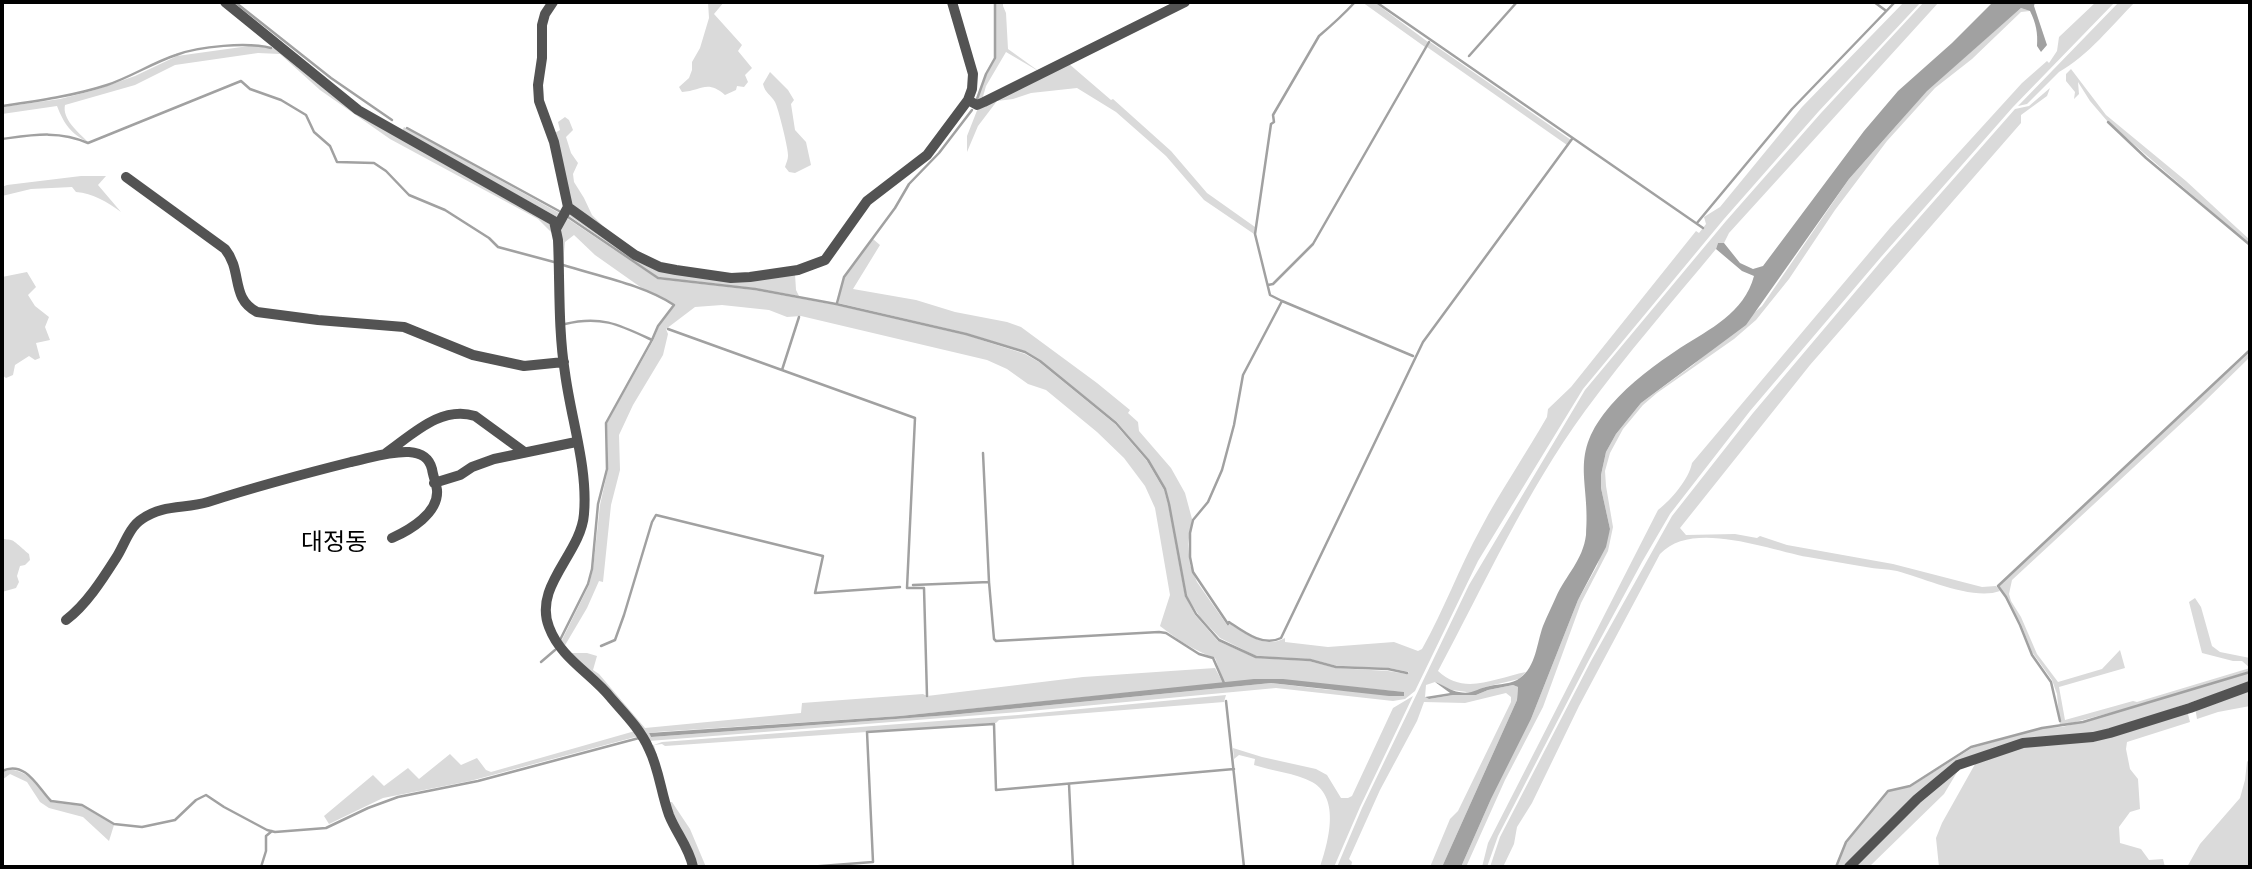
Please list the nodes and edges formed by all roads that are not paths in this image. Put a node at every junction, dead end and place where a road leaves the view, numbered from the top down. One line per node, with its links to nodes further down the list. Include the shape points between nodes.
1 (225, 2): 8 (street, via 358,110 554,220)
2 (553, 2): 7 (street, via 542,25 538,93)
3 (953, 2): 5 (street, via 973,74)
4 (1185, 2): 5 (street, via 984,102 977,105)
5 (968, 100): 7 (street, via 928,155 867,201 825,260 798,270 731,278 660,267 619,245)
6 (125, 177): 9 (street, via 225,249 236,265 243,300 257,312 404,327 473,355 524,366)
7 (568, 207): 8 (street)
8 (557, 227): 9 (street)
9 (564, 362): 10 (street)
10 (576, 442): 11 (street); 17 (street, via 584,517 547,595 546,617 558,645 610,695 644,739 668,812)
11 (523, 451): 12 (street, via 466,413 436,418); 13 (street)
12 (384, 455): 13 (street, via 407,452 425,456); 15 (street, via 146,516 133,528 90,594)
13 (434, 483): 14 (street, via 435,500 422,520)
14 (392, 537)
15 (65, 620)
16 (2250, 686): 18 (street, via 2110,733 2035,740 1958,765)
17 (693, 867)
18 (1849, 867)

